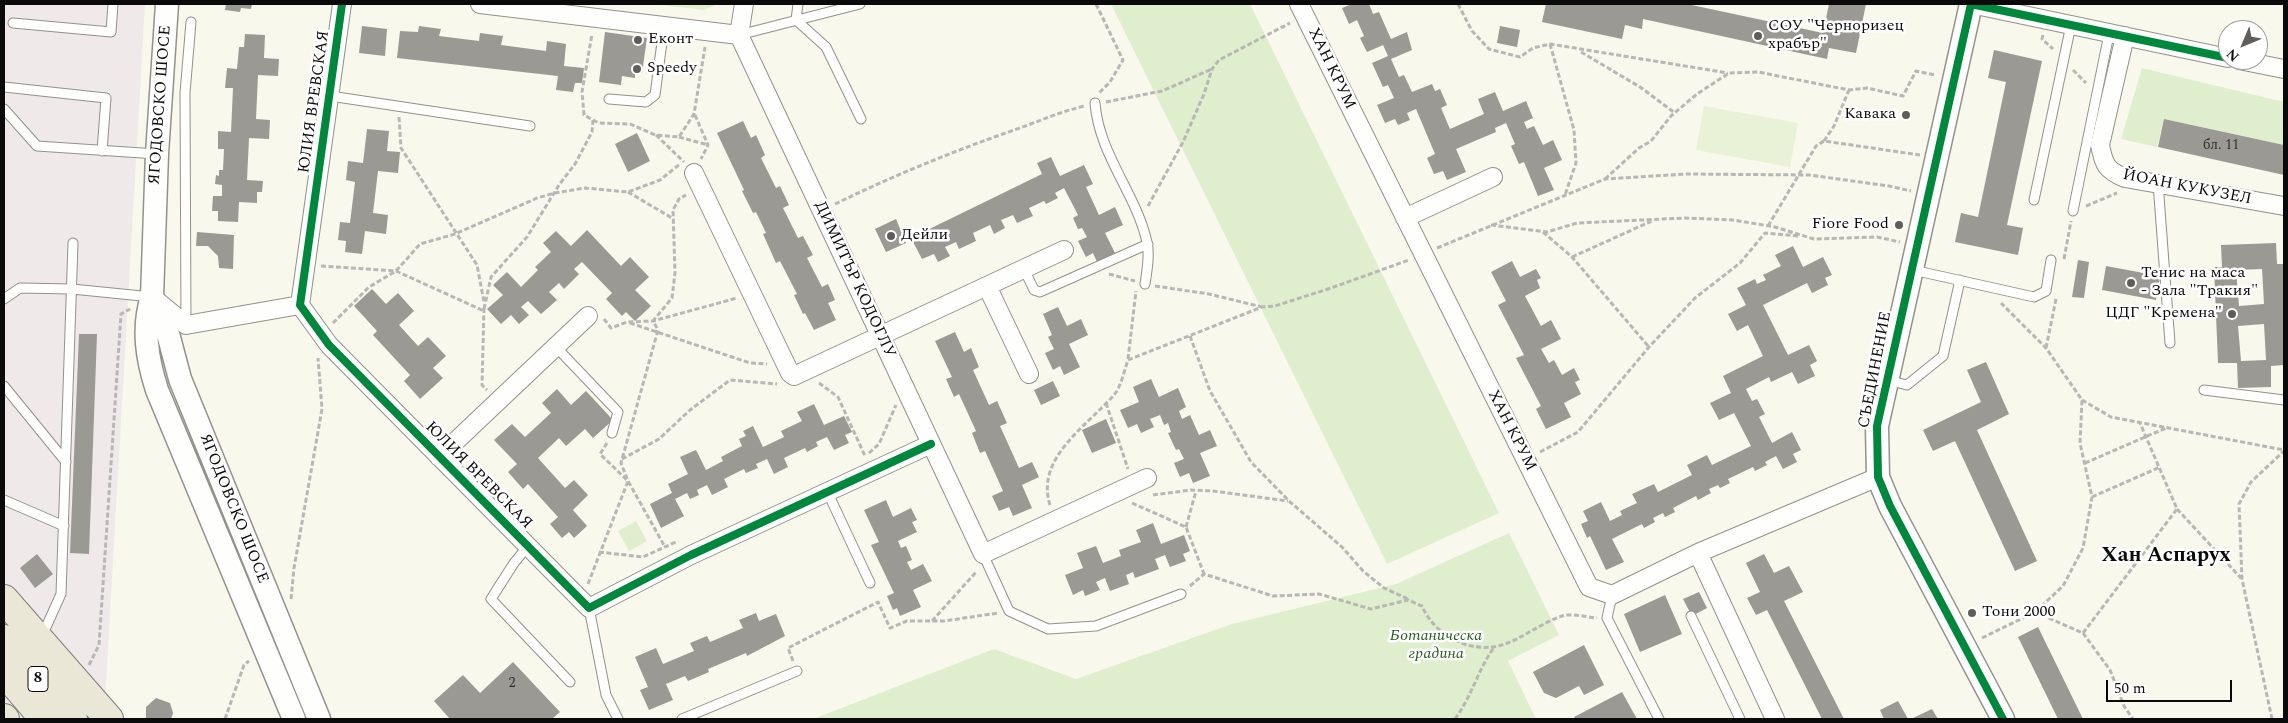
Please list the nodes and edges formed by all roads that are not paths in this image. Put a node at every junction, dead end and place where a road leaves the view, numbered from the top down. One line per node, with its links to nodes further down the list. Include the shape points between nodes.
1 (113, 4): 12 (lane, via 111,32)
2 (167, 4): 21 (street, ЯГОДОВСКО ШОСЕ)
3 (342, 4): 22 (street, ЮЛИЯ ВРЕВСКАЯ)
4 (480, 4): 14 (street)
5 (744, 4): 15 (street)
6 (798, 4): 10 (lane)
7 (860, 4): 10 (lane)
8 (1972, 4): 13 (street); 42 (street, СЪЕДИНЕНИЕ)
9 (1302, 10): 36 (street, ХАН КРУМ)
10 (796, 20): 15 (lane); 26 (lane, via 826,47)
11 (191, 22): 21 (lane)
12 (13, 23)
13 (2071, 26): 16 (street); 33 (lane)
14 (664, 27): 15 (street); 23 (lane, via 655,95 646,102)
15 (739, 35): 52 (street, ДИМИТЪР КОДОГЛУ)
16 (2117, 35): 17 (street); 32 (street, ЙОАН КУКУЗЕЛ, via 2100,145 2104,163 2112,172 2125,178); 35 (lane)
17 (2218, 56)
18 (2268, 66): 19 (street)
19 (2284, 69)
20 (4, 87): 28 (lane, via 106,98)
21 (173, 91): 29 (street, ЯГОДОВСКО ШОСЕ); 51 (lane)
22 (330, 96): 27 (lane); 49 (street, ЮЛИЯ ВРЕВСКАЯ)
23 (609, 99)
24 (1091, 104): 38 (lane, via 1103,145 1139,216)
25 (4, 109): 28 (lane, via 37,146)
26 (861, 119)
27 (530, 126)
28 (102, 151): 29 (lane)
29 (157, 154): 47 (street, ЯГОДОВСКО ШОСЕ)
30 (693, 174): 52 (street, via 794,370)
31 (1494, 177): 36 (street)
32 (2158, 183): 34 (street, ЙОАН КУКУЗЕЛ); 53 (lane)
33 (2034, 200)
34 (2284, 206)
35 (2073, 211)
36 (1405, 218): 74 (street, ХАН КРУМ, via 1589,587)
37 (73, 243): 46 (lane)
38 (1148, 244): 41 (lane, via 1040,292 1034,290); 44 (lane)
39 (1064, 250): 41 (street)
40 (2051, 260): 43 (lane, via 2046,291 2034,297)
41 (1024, 269): 45 (street)
42 (1911, 269): 43 (lane); 56 (street, СЪЕДИНЕНИЕ)
43 (1960, 280): 56 (lane, via 1943,356 1907,385)
44 (1141, 283)
45 (987, 286): 52 (street); 55 (street)
46 (72, 289): 47 (lane); 48 (lane, via 20,288); 63 (lane)
47 (152, 297): 51 (street); 86 (street, ЯГОДОВСКО ШОСЕ, via 146,317 146,332 149,362 157,390); 87 (street, ЯГОДОВСКО ШОСЕ, via 166,326 180,379)
48 (4, 298)
49 (300, 305): 51 (street); 62 (street, ЮЛИЯ ВРЕВСКАЯ, via 320,336)
50 (588, 316): 54 (street)
51 (186, 325)
52 (880, 336): 61 (street, ДИМИТЪР КОДОГЛУ)
53 (2170, 343)
54 (556, 346): 60 (lane, via 618,412); 62 (street)
55 (1029, 374)
56 (1887, 380): 64 (street, СЪЕДИНЕНИЕ, via 1877,426)
57 (4, 386): 63 (lane)
58 (2204, 390): 59 (lane)
59 (2284, 400)
60 (612, 433)
61 (931, 444): 66 (street, via 868,464); 71 (street, ДИМИТЪР КОДОГЛУ)
62 (439, 457): 69 (street, ЮЛИЯ ВРЕВСКАЯ)
63 (66, 462): 68 (lane)
64 (1878, 477): 70 (street); 93 (street, СЪЕДИНЕНИЕ, via 1890,506)
65 (1131, 488): 71 (street)
66 (828, 491): 72 (lane); 76 (street)
67 (4, 500): 68 (lane)
68 (64, 526): 79 (lane, via 61,594)
69 (528, 546): 76 (street, ЮЛИЯ ВРЕВСКАЯ); 82 (lane, via 491,599)
70 (1698, 553): 74 (street); 92 (street)
71 (983, 554): 73 (lane, via 1009,611 1048,629 1096,626)
72 (870, 584)
73 (1181, 594)
74 (1612, 595): 90 (lane, via 1607,618)
75 (4, 599): 79 (main road)
76 (583, 601): 88 (lane, via 606,696)
77 (1691, 616): 91 (lane)
78 (4, 639): 84 (main road, 8)
79 (39, 641): 85 (main road)
80 (797, 671): 89 (lane)
81 (4, 672): 83 (main road, 8)
82 (570, 682)
83 (44, 719)
84 (73, 719)
85 (108, 719)
86 (294, 719)
87 (319, 719)
88 (618, 719)
89 (682, 719)
90 (1659, 719)
91 (1740, 719)
92 (1775, 719)
93 (2003, 719)

